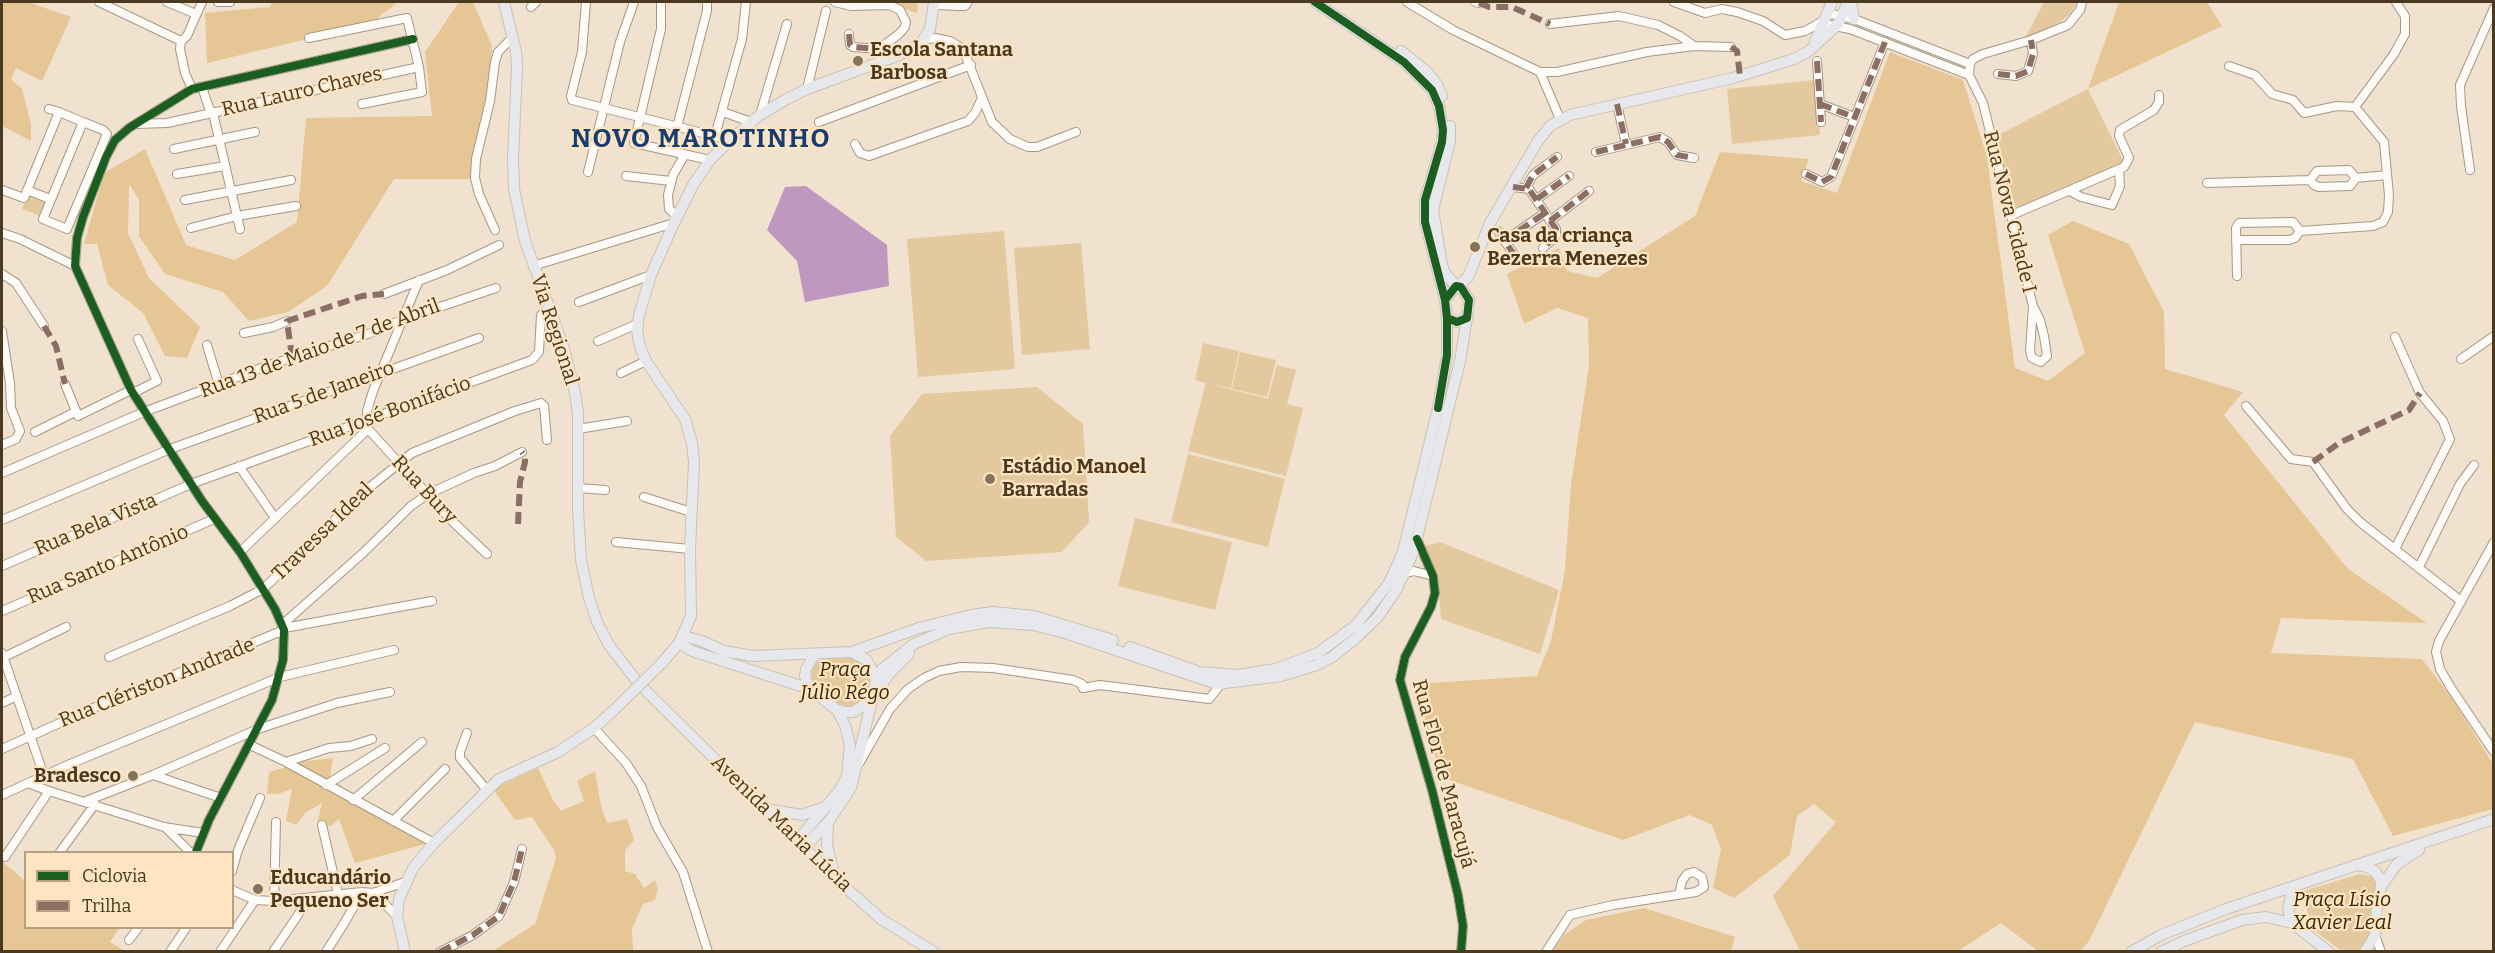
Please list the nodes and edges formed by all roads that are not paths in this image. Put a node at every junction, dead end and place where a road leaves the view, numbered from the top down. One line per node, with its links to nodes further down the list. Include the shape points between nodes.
1 (99, 2): 23 (street)
2 (167, 2): 26 (street)
3 (202, 2): 26 (street)
4 (218, 2): 5 (street)
5 (230, 2)
6 (504, 2): 33 (main road, Via Regional)
7 (586, 2): 61 (street, via 582,52 571,96 572,100)
8 (634, 2): 61 (street)
9 (661, 2): 66 (street, via 660,29)
10 (706, 2): 74 (street, via 707,11)
11 (747, 2): 63 (street)
12 (835, 2): 32 (street, via 851,6 883,3 903,14 905,27 879,49 853,47)
13 (969, 2): 22 (street, via 965,6)
14 (1314, 2): 138 (main road, via 1404,62 1432,90 1443,130 1424,214)
15 (1328, 2): 135 (main road, via 1415,62 1442,94 1449,117 1450,141 1433,218 1442,265)
16 (1407, 2): 48 (street, via 1453,30)
17 (1674, 2): 27 (street, via 1705,13 1722,9 1737,12 1763,21 1785,35 1805,31)
18 (1832, 2): 27 (main road)
19 (1850, 2): 28 (main road)
20 (2082, 2): 37 (street, via 2068,25)
21 (2396, 2): 59 (street, via 2405,16 2405,34)
22 (935, 3): 36 (main road, via 932,22)
23 (118, 5): 38 (street)
24 (2493, 8): 90 (street, via 2460,85)
25 (826, 11): 53 (street)
26 (196, 14): 38 (street)
27 (1825, 17): 28 (street); 31 (street); 40 (main road)
28 (1849, 22): 31 (main road); 39 (street)
29 (787, 24): 65 (street)
30 (1550, 24): 41 (street, via 1619,16 1658,25)
31 (1836, 26): 40 (main road)
32 (849, 34)
33 (513, 37): 119 (street, via 498,52 476,159 478,194); 130 (main road, Via Regional, via 518,86 514,189)
34 (309, 38): 35 (street, via 406,18)
35 (413, 39): 47 (street); 51 (street)
36 (923, 40): 45 (street, via 943,39 957,44); 53 (main road, via 898,56)
37 (2031, 40): 44 (street, via 1983,54); 49 (street, via 2033,54 2028,70 2016,76)
38 (181, 41): 52 (street, via 182,65)
39 (1891, 41): 44 (street); 50 (street); 67 (street)
40 (1814, 45): 57 (main road, via 1802,56 1733,78)
41 (1694, 46): 42 (street); 48 (street)
42 (1731, 48)
43 (1817, 61): 58 (street)
44 (1970, 64): 50 (street)
45 (971, 65): 55 (street); 71 (street)
46 (2229, 66): 59 (street, via 2255,75 2272,94 2293,100 2304,113 2337,106)
47 (419, 67): 56 (street, via 423,90 420,94); 64 (street, Rua Lauro Chaves)
48 (1540, 72): 68 (street)
49 (1998, 74)
50 (1969, 75): 113 (street, Rua Nova Cidade I, via 1983,102)
51 (202, 87): 52 (street); 64 (street, Rua Lauro Chaves)
52 (192, 89): 73 (street)
53 (807, 89): 65 (main road)
54 (2159, 95): 89 (street, via 2154,110 2120,130 2129,158)
55 (982, 98): 76 (street, via 997,128 1018,144 1037,147); 80 (street, via 968,121 866,156)
56 (362, 104)
57 (1617, 104): 68 (main road); 81 (street)
58 (1820, 104): 67 (street); 72 (street)
59 (2355, 107): 94 (street, via 2384,142)
60 (49, 109): 62 (street)
61 (604, 109): 66 (street); 91 (street)
62 (59, 112): 69 (street); 108 (street)
63 (723, 112): 70 (street); 77 (street)
64 (213, 113): 73 (street, via 167,123); 78 (street)
65 (760, 115): 70 (main road)
66 (639, 117): 74 (street); 84 (street, via 634,141 637,145)
67 (1854, 117): 93 (street, via 1832,177 1822,182)
68 (1560, 119): 102 (main road, via 1538,141)
69 (83, 122): 109 (street); 109 (street, via 106,135 67,229 43,219)
70 (751, 122): 79 (main road)
71 (819, 122)
72 (1821, 122)
73 (136, 124): 129 (street, via 115,140 103,164 77,238)
74 (677, 127): 77 (street)
75 (255, 132): 78 (street)
76 (1076, 132)
77 (715, 136): 79 (street)
78 (220, 140): 82 (street); 88 (street)
79 (730, 140): 87 (main road)
80 (855, 144)
81 (1626, 144): 83 (street); 86 (street, via 1660,137 1677,155)
82 (174, 149)
83 (1596, 152)
84 (684, 156): 87 (street); 100 (street)
85 (1557, 157): 103 (street, via 1533,174)
86 (1694, 158)
87 (710, 160): 116 (main road)
88 (225, 166): 92 (street); 105 (street)
89 (2119, 170): 107 (street); 107 (street, via 2120,186 2112,205)
90 (2470, 170)
91 (588, 172)
92 (177, 174)
93 (1806, 174)
94 (2387, 175): 97 (street); 121 (street, via 2389,207 2379,225)
95 (626, 176): 100 (street)
96 (1569, 176): 110 (street)
97 (2356, 178): 99 (street, via 2350,186 2319,187); 99 (street, via 2349,170 2317,171)
98 (291, 180): 105 (street)
99 (2310, 180): 101 (street)
100 (671, 181): 116 (street, via 668,205)
101 (2206, 183)
102 (1513, 187): 103 (street); 127 (main road)
103 (1526, 188): 110 (street)
104 (2, 190): 108 (street)
105 (231, 190): 111 (street); 114 (street)
106 (1589, 191): 115 (street)
107 (2070, 191): 113 (street)
108 (26, 194): 109 (street)
109 (50, 199)
110 (1537, 199): 115 (street)
111 (185, 200)
112 (296, 206): 114 (street)
113 (2012, 215): 141 (street, Rua Nova Cidade I)
114 (237, 216): 117 (street); 118 (street)
115 (1548, 217): 124 (street); 126 (street, via 1556,236)
116 (675, 219): 130 (street); 132 (main road)
117 (191, 228)
118 (240, 229)
119 (495, 230)
120 (1498, 231): 124 (street)
121 (2300, 231): 123 (street, via 2289,240); 123 (street, via 2293,222 2242,223 2236,228)
122 (4, 236): 129 (street, via 20,239)
123 (2236, 240): 133 (street)
124 (1504, 241): 128 (street)
125 (499, 244): 134 (street)
126 (1543, 248)
127 (1476, 256): 135 (main road, via 1468,277); 139 (main road)
128 (1515, 256)
129 (75, 266): 163 (street)
130 (533, 266): 142 (main road, Via Regional)
131 (2, 273): 148 (street, via 16,283)
132 (651, 275): 140 (street); 147 (main road)
133 (2237, 276)
134 (419, 280): 137 (street); 145 (street)
135 (1457, 286): 138 (main road); 139 (main road)
136 (496, 288): 145 (street, Rua 13 de Maio de 7 de Abril)
137 (384, 294)
138 (1445, 300): 143 (main road)
139 (1469, 300): 144 (main road)
140 (579, 302)
141 (2033, 306): 141 (street, Rua Nova Cidade I, via 2031,356 2041,362 2048,350)
142 (550, 309): 169 (street, Rua José Bonifácio, via 541,315 539,352 532,360); 170 (main road, Via Regional, via 571,373)
143 (1447, 318): 144 (main road, via 1457,322); 212 (main road, via 1447,355 1438,408 1399,565 1356,625 1318,653 1276,669 1237,675 1202,673 1057,621 1014,612 972,615 919,628)
144 (1467, 318): 189 (main road)
145 (404, 319): 159 (street); 162 (street, Rua 13 de Maio de 7 de Abril)
146 (286, 321): 150 (street)
147 (637, 324): 155 (street); 158 (main road)
148 (44, 326)
149 (2, 331): 164 (street)
150 (244, 333)
151 (2493, 336): 157 (street)
152 (479, 338): 159 (street, Rua 5 de Janeiro)
153 (2395, 338): 193 (street, via 2420,393 2444,421 2450,439)
154 (138, 339): 163 (street, via 157,381)
155 (598, 341)
156 (207, 345): 162 (street)
157 (2461, 359)
158 (646, 361): 160 (street); 185 (main road, via 688,426 693,453)
159 (381, 372): 169 (street, via 370,401); 174 (street, Rua 5 de Janeiro)
160 (621, 373)
161 (65, 384): 167 (street)
162 (219, 385): 166 (street, Rua 13 de Maio de 7 de Abril)
163 (132, 391): 166 (street); 167 (street)
164 (6, 396): 173 (street, via 20,435)
165 (2246, 406): 193 (street, via 2291,459 2313,462 2356,518)
166 (144, 412): 174 (street); 179 (street, Rua 13 de Maio de 7 de Abril)
167 (76, 414): 171 (street)
168 (627, 421): 170 (street)
169 (367, 425): 176 (street, Rua Bury); 178 (street, Rua José Bonifácio); 186 (street)
170 (579, 429): 181 (main road, Via Regional)
171 (35, 432)
172 (547, 440): 176 (street, Travessa Ideal, via 541,403)
173 (2, 445)
174 (170, 449): 180 (street); 188 (street, Rua 5 de Janeiro)
175 (522, 452): 183 (street)
176 (398, 462): 183 (street, Rua Bury); 200 (street, Travessa Ideal)
177 (2474, 465): 197 (street, via 2460,484)
178 (239, 466): 180 (street, Rua José Bonifácio); 186 (street)
179 (2, 472)
180 (192, 484): 187 (street); 196 (street, Rua Bela Vista)
181 (578, 488): 182 (street); 219 (main road, Via Regional, via 581,560 589,598 609,645)
182 (605, 490)
183 (428, 494): 195 (street, Rua Bury); 206 (street)
184 (644, 497): 185 (street)
185 (691, 512): 192 (main road)
186 (275, 518): 194 (street)
187 (214, 519): 194 (street); 203 (street, Rua Santo Antônio)
188 (2, 520)
189 (1417, 538): 198 (main road); 199 (street)
190 (616, 542): 192 (street)
191 (2493, 542): 202 (street)
192 (690, 549): 204 (main road)
193 (2395, 549): 197 (street)
194 (240, 552): 200 (street)
195 (487, 554)
196 (2, 566)
197 (2419, 567): 202 (street)
198 (1403, 574): 199 (street, via 1414,570); 220 (main road, via 1377,618 1332,657 1281,676)
199 (1433, 576): 296 (street, Rua Flor de Maracujá, via 1434,600 1405,657 1400,680 1458,896 1463,927)
200 (263, 589): 206 (street); 215 (street, Travessa Ideal)
201 (432, 601): 206 (street)
202 (2461, 602): 236 (street, via 2437,646 2436,659)
203 (2, 611)
204 (691, 616): 208 (main road); 209 (main road)
205 (66, 627): 214 (street)
206 (284, 628): 217 (street); 230 (street, Rua Clériston Andrade)
207 (932, 635): 218 (main road, via 896,656); 220 (main road, via 989,622 1033,625); 224 (main road, via 889,674)
208 (681, 640): 209 (main road); 211 (main road); 216 (main road)
209 (702, 641): 213 (main road, via 724,651 753,656)
210 (394, 650): 217 (street)
211 (692, 651): 216 (main road); 221 (main road)
212 (852, 652): 213 (main road); 218 (main road, via 867,660)
213 (815, 654): 221 (main road, via 806,669)
214 (2, 656): 223 (street)
215 (109, 657)
216 (666, 659): 227 (main road, bridge)
217 (280, 677): 228 (street); 241 (street)
218 (876, 679): 224 (main road)
219 (639, 684): 252 (main road, Avenida Maria Lúcia)
220 (1219, 684): 238 (street, via 1209,699 1100,685 1083,688 1074,680 993,668 939,671 908,689 890,709)
221 (810, 689): 226 (main road)
222 (390, 692): 228 (street)
223 (17, 696): 225 (street); 230 (street)
224 (873, 698): 226 (main road, via 853,712); 238 (main road)
225 (2, 703)
226 (837, 710): 251 (main road, via 849,736 850,766 844,783)
227 (594, 728): 244 (main road, via 558,752 498,779); 294 (street, via 641,786 657,827 683,872)
228 (258, 729): 233 (street); 240 (street)
229 (467, 733): 244 (street, via 460,758)
230 (30, 736): 235 (street, Rua Clériston Andrade); 241 (street)
231 (372, 739): 237 (street)
232 (422, 742): 249 (street)
233 (250, 745): 237 (street); 247 (street)
234 (384, 748): 243 (street)
235 (2, 749)
236 (2493, 752)
237 (286, 762): 243 (street)
238 (858, 765): 255 (main road, via 851,788)
239 (445, 769): 254 (street)
240 (153, 775): 247 (street); 250 (street)
241 (44, 776): 242 (street)
242 (28, 783): 245 (street); 246 (street)
243 (326, 785): 249 (street)
244 (486, 789): 261 (main road)
245 (49, 791): 250 (street); 267 (street)
246 (2, 795)
247 (221, 798): 260 (street)
248 (260, 798): 268 (street)
249 (353, 800): 254 (street)
250 (90, 803): 259 (street); 264 (street)
251 (828, 805): 252 (main road, via 802,815); 262 (main road)
252 (764, 808): 262 (main road, Avenida Maria Lúcia)
253 (2493, 819): 269 (main road)
254 (393, 821): 261 (street)
255 (829, 821): 262 (main road); 270 (main road, via 827,845)
256 (276, 822): 281 (street)
257 (322, 825): 276 (street)
258 (2493, 826): 273 (main road, via 2409,854)
259 (164, 827): 260 (street); 265 (street)
260 (203, 833): 266 (street)
261 (434, 843): 271 (main road)
262 (801, 845): 270 (main road, Avenida Maria Lúcia)
263 (522, 849): 293 (street, via 514,882 499,916 473,935)
264 (61, 851)
265 (193, 851)
266 (194, 851)
267 (5, 857)
268 (234, 864)
269 (2355, 865): 272 (main road); 273 (main road, via 2376,872)
270 (835, 878): 295 (main road, Avenida Maria Lúcia, via 881,918)
271 (405, 882): 277 (street); 282 (main road)
272 (2293, 887): 283 (main road, via 2288,909); 298 (main road, via 2194,921)
273 (2381, 887): 286 (main road)
274 (234, 891): 280 (street)
275 (362, 892): 276 (street); 277 (street); 291 (street)
276 (338, 894): 279 (street)
277 (373, 894): 282 (street)
278 (1679, 895): 297 (street, via 1570,915)
279 (310, 897): 281 (street); 290 (street)
280 (255, 900): 281 (street); 289 (street)
281 (274, 901)
282 (397, 916): 292 (main road)
283 (2292, 922): 299 (main road, via 2266,917 2242,920); 300 (main road)
284 (137, 929): 287 (street)
285 (185, 929): 288 (street)
286 (2375, 935): 301 (main road); 302 (street)
287 (129, 940)
288 (170, 951)
289 (220, 951)
290 (273, 951)
291 (326, 951)
292 (405, 951)
293 (440, 951)
294 (708, 951)
295 (933, 951)
296 (1461, 951)
297 (1546, 951)
298 (2131, 951)
299 (2161, 951)
300 (2326, 951)
301 (2365, 951)
302 (2382, 951)

